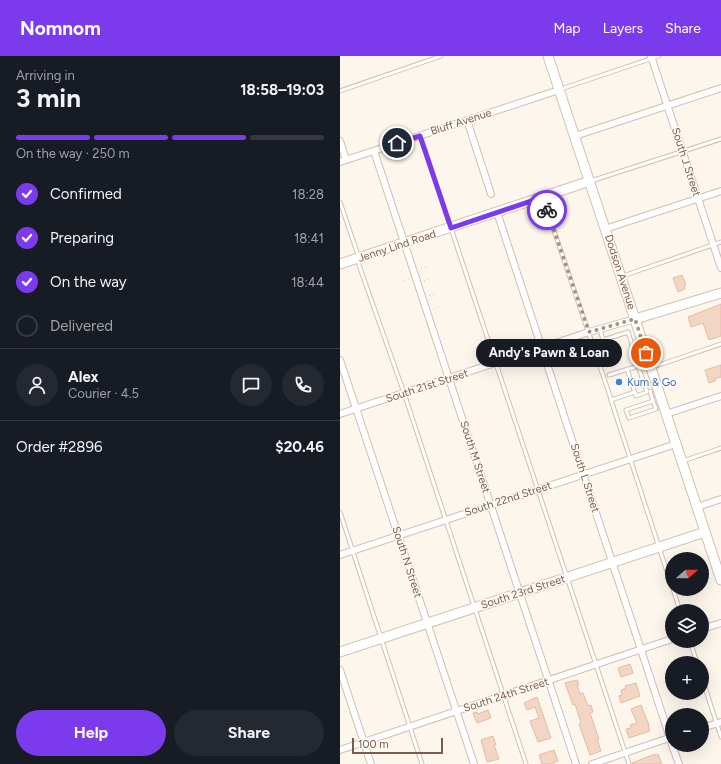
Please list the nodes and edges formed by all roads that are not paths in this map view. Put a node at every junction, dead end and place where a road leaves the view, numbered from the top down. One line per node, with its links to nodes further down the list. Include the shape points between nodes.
1 (441, 56): 6 (lane)
2 (548, 56): 7 (street, Dodson Avenue)
3 (659, 56): 4 (lane)
4 (651, 57): 7 (lane); 8 (street, South J Street)
5 (721, 88): 8 (street)
6 (340, 90)
7 (559, 90): 9 (street, Bluff Avenue); 11 (street, Dodson Avenue)
8 (667, 106): 11 (street); 15 (street, South J Street)
9 (467, 120): 10 (street, Bluff Avenue); 19 (street)
10 (420, 136): 14 (street, Bluff Avenue); 24 (lane)
11 (575, 136): 17 (street, Dodson Avenue)
12 (721, 139): 15 (lane)
13 (340, 141): 16 (street)
14 (374, 151): 16 (street, Bluff Avenue); 27 (street, South M Street)
15 (682, 151): 17 (lane); 21 (street, South J Street)
16 (343, 161)
17 (590, 181): 20 (street, Jenny Lind Road); 25 (street, Dodson Avenue)
18 (721, 191): 21 (street)
19 (491, 194)
20 (543, 197): 23 (street, Jenny Lind Road); 37 (lane)
21 (698, 198): 25 (street); 28 (street, South J Street)
22 (340, 202): 29 (lane)
23 (497, 212): 24 (street, Jenny Lind Road); 42 (street, South L Street)
24 (451, 228): 27 (street, Jenny Lind Road); 45 (lane)
25 (605, 229): 32 (street, Dodson Avenue)
26 (721, 242): 28 (lane)
27 (405, 243): 29 (street, Jenny Lind Road); 50 (street, South M Street)
28 (713, 244): 31 (street, South J Street); 32 (lane)
29 (359, 258): 30 (street, Jenny Lind Road); 53 (lane, via 359,265)
30 (340, 264)
31 (721, 268)
32 (621, 277): 34 (street, Dodson Avenue)
33 (721, 293): 34 (street, South 21st Street)
34 (635, 319): 35 (street, South 21st Street); 36 (street, Dodson Avenue)
35 (600, 329): 37 (street, South 21st Street); 39 (lane)
36 (638, 329): 38 (lane); 40 (street, Dodson Avenue)
37 (589, 332): 42 (street, South 21st Street); 55 (lane)
38 (628, 332): 39 (lane); 40 (lane, via 633,348)
39 (602, 340): 43 (lane)
40 (644, 344): 46 (street, Dodson Avenue)
41 (721, 344): 46 (lane)
42 (542, 348): 45 (street, South 21st Street); 65 (street, South L Street)
43 (608, 358)
44 (340, 360): 58 (street, South N Street)
45 (496, 363): 50 (street, South 21st Street); 66 (lane)
46 (650, 365): 47 (lane); 51 (street, Dodson Avenue)
47 (638, 366): 48 (lane); 51 (lane)
48 (627, 369): 49 (lane); 52 (lane)
49 (609, 375)
50 (449, 379): 53 (street, South 21st Street); 68 (street, South M Street)
51 (651, 390): 52 (lane, via 636,396); 56 (lane); 57 (street, Dodson Avenue)
52 (635, 392): 55 (lane)
53 (404, 393): 58 (street, South 21st Street); 71 (lane)
54 (721, 396): 60 (street)
55 (611, 400): 63 (lane)
56 (653, 401): 57 (lane); 57 (lane, via 626,410 629,418 656,410)
57 (659, 405): 60 (street, Dodson Avenue)
58 (356, 409): 59 (street, South 21st Street); 73 (street, South N Street)
59 (340, 414)
60 (666, 414): 61 (street, Dodson Avenue)
61 (676, 444): 63 (street, South 22nd Street); 64 (street, Dodson Avenue)
62 (721, 448): 64 (lane)
63 (630, 459): 65 (street, South 22nd Street); 74 (lane)
64 (682, 461): 69 (street, Dodson Avenue)
65 (584, 474): 66 (street, South 22nd Street); 77 (street, South L Street)
66 (538, 489): 68 (street, South 22nd Street); 79 (lane)
67 (721, 499): 69 (street)
68 (491, 505): 71 (street, South 22nd Street); 81 (street, South M Street)
69 (697, 507): 72 (street, Dodson Avenue)
70 (340, 512): 75 (lane)
71 (445, 520): 73 (street, South 22nd Street); 82 (lane)
72 (705, 532): 74 (street, South 23rd Street); 80 (street, Dodson Avenue)
73 (398, 535): 75 (street, South 22nd Street); 83 (street, South N Street)
74 (659, 547): 77 (street, South 23rd Street); 78 (lane)
75 (353, 550): 76 (street, South 22nd Street); 86 (lane)
76 (340, 555)
77 (613, 562): 79 (street, South 23rd Street); 88 (street, South L Street)
78 (665, 566)
79 (567, 577): 81 (street, South 23rd Street); 90 (lane)
80 (721, 580)
81 (520, 593): 82 (street, South 23rd Street); 92 (street, South M Street)
82 (474, 608): 83 (street, South 23rd Street); 93 (lane)
83 (427, 623): 86 (street, South 23rd Street); 95 (street, South N Street)
84 (721, 623): 85 (street)
85 (709, 627)
86 (381, 638): 89 (street, South 23rd Street); 99 (lane)
87 (665, 641): 88 (street, South 24th Street)
88 (641, 650): 90 (street, South 24th Street); 96 (street, South L Street)
89 (340, 652)
90 (596, 665): 92 (street, South 24th Street); 105 (lane)
91 (340, 670): 101 (street)
92 (549, 680): 93 (street, South 24th Street); 110 (street, South M Street)
93 (503, 696): 95 (street, South 24th Street); 109 (lane)
94 (709, 696): 97 (lane)
95 (456, 711): 99 (street, South 24th Street); 108 (street, South N Street)
96 (665, 720)
97 (719, 722): 98 (street); 100 (lane)
98 (709, 726)
99 (410, 727): 101 (street, South 24th Street); 107 (lane)
100 (721, 737)
101 (364, 742): 103 (street, South 24th Street); 106 (street)
102 (665, 743): 105 (street)
103 (340, 750)
104 (675, 752): 113 (street, South L Street)
105 (625, 753): 111 (street); 112 (lane)
106 (371, 764)
107 (422, 764)
108 (474, 764)
109 (526, 764)
110 (576, 764)
111 (592, 764)
112 (628, 764)
113 (679, 764)

